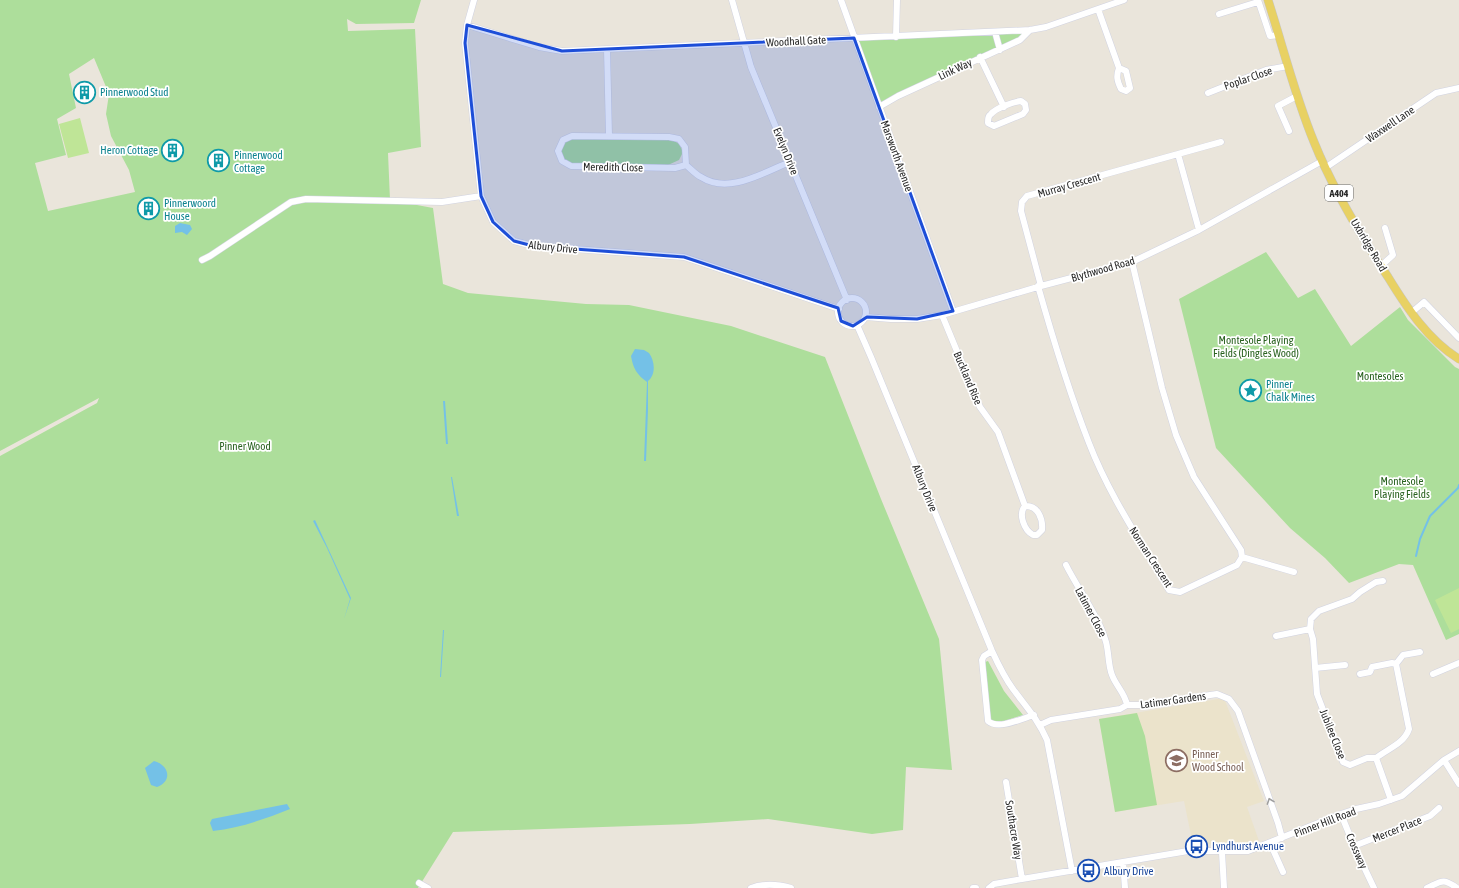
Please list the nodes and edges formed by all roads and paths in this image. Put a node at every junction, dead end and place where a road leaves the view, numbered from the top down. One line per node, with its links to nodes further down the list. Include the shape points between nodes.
1 (474, 0): 10 (street, Albury Drive)
2 (732, 0): 16 (street, Evelyn Drive)
3 (841, 0): 15 (street, Marsworth Avenue)
4 (897, 0): 14 (street)
5 (1122, 0): 8 (street, Woodhall Gate)
6 (1268, 0): 13 (main road, Uxbridge Road / A404)
7 (1258, 1): 9 (street); 13 (street, via 1270,36)
8 (1098, 9): 11 (street, Woodhall Gate, via 1046,28); 21 (street)
9 (1218, 14)
10 (467, 25): 17 (street, Woodhall Gate, via 539,47 562,51); 34 (street, Albury Drive, via 465,44)
11 (1030, 30): 12 (street, Woodhall Gate); 18 (street, Link Way, via 1020,40)
12 (995, 32): 14 (street, Woodhall Gate); 18 (street)
13 (1279, 35): 20 (main road, Uxbridge Road / A404)
14 (896, 37): 15 (street, Woodhall Gate)
15 (854, 38): 16 (street, Woodhall Gate); 25 (street, Marsworth Avenue)
16 (744, 43): 17 (street, Woodhall Gate); 31 (street, Evelyn Drive)
17 (607, 49): 28 (street)
18 (1000, 50): 19 (street, Link Way)
19 (980, 57): 25 (street, Link Way); 26 (street)
20 (1288, 66): 23 (street, Poplar Close, via 1266,70); 24 (main road, Uxbridge Road / A404)
21 (1119, 68)
22 (1459, 88): 33 (street, Waxwell Lane, via 1436,93)
23 (1208, 93)
24 (1297, 96): 27 (street, via 1278,106); 33 (main road, Uxbridge Road / A404)
25 (879, 107): 43 (street, Marsworth Avenue)
26 (1004, 107): 26 (street, via 1021,101 1026,110 1023,114 994,126 990,125 990,114)
27 (1289, 131)
28 (608, 136): 32 (street, Meredith Close, via 679,139 685,147); 32 (street, Meredith Close, via 572,136 562,140 558,151 562,161 571,166 675,168)
29 (1222, 142): 30 (street, Murray Crescent)
30 (1178, 154): 36 (street); 40 (street, Murray Crescent, via 1028,196 1022,202 1021,211)
31 (790, 162): 32 (street, via 739,183 720,184 701,178); 41 (street, Evelyn Drive)
32 (686, 165)
33 (1324, 165): 36 (street, Blythwood Road); 39 (main road, Uxbridge Road / A404)
34 (481, 196): 37 (street, via 442,202 306,199 291,202); 42 (street, Albury Drive, via 493,222 514,241 533,246 684,257)
35 (1385, 228): 39 (street, via 1393,255)
36 (1199, 230): 38 (street, Blythwood Road)
37 (202, 260)
38 (1132, 262): 40 (street, Blythwood Road); 51 (street, via 1176,435 1194,477 1241,550)
39 (1381, 266): 44 (main road, Uxbridge Road / A404)
40 (1040, 286): 43 (street, Blythwood Road); 51 (street, Norman Crescent, via 1054,342 1090,444 1118,505 1169,590 1180,592 1237,565)
41 (847, 300): 42 (street); 46 (street, via 852,298 860,301 865,308)
42 (839, 309): 47 (street, via 839,317 844,324)
43 (953, 312): 45 (street, Blythwood Road)
44 (1411, 313): 48 (street, via 1424,302); 49 (main road, Uxbridge Road / A404, via 1430,336)
45 (942, 315): 46 (street, Blythwood Road, via 917,319); 50 (street, Buckland Rise, via 980,407 998,432)
46 (866, 316): 47 (street)
47 (857, 326): 57 (street, Albury Drive)
48 (1459, 338)
49 (1459, 359)
50 (1025, 506): 50 (street, Buckland Rise, via 1034,506 1037,509 1042,525 1042,530 1037,535 1027,531 1022,516)
51 (1242, 557): 52 (street, via 1292,571)
52 (1292, 563)
53 (1066, 565): 65 (street, Latimer Close, via 1098,622 1106,643 1112,675 1126,697)
54 (1383, 582): 55 (street, via 1376,582 1352,599 1319,611 1311,619)
55 (1310, 629): 56 (street); 62 (street, Jubilee Close)
56 (1276, 636)
57 (992, 651): 66 (street, Albury Drive, via 1003,674); 66 (street, via 982,660 988,721 1000,725)
58 (1420, 652): 60 (street, via 1403,655)
59 (1459, 663): 64 (street)
60 (1396, 664): 63 (street, via 1372,667 1370,672); 69 (street, Jubilee Close, via 1409,728 1407,736)
61 (1345, 665): 62 (street)
62 (1315, 668): 69 (street, Jubilee Close, via 1317,694 1343,762 1350,765 1367,758)
63 (1360, 674)
64 (1433, 674)
65 (1127, 705): 67 (street, Latimer Gardens, via 1120,709 1051,720); 76 (street, Latimer Gardens, one-way to 65, via 1238,711 1229,699 1217,694)
66 (1034, 715): 67 (street, Albury Drive)
67 (1040, 725): 81 (street, Albury Drive, via 1047,740)
68 (1459, 751): 70 (street, Pinner Hill Road)
69 (1376, 758): 73 (street)
70 (1444, 760): 72 (street); 73 (street, Pinner Hill Road, via 1402,796)
71 (1006, 782): 83 (street, Southacre Way)
72 (1459, 784)
73 (1391, 800): 75 (street, Pinner Hill Road)
74 (1439, 808): 78 (street, Mercer Place, via 1430,816)
75 (1341, 814): 76 (street, Pinner Hill Road); 78 (street, Crossway)
76 (1282, 838): 77 (street, Pinner Hill Road)
77 (1270, 843): 79 (street, Pinner Hill Road, via 1248,851); 82 (street)
78 (1354, 846): 91 (street, Crossway)
79 (1222, 852): 80 (street, Pinner Hill Road, via 1188,851); 90 (street)
80 (1123, 862): 81 (street, Pinner Hill Road); 89 (street)
81 (1072, 871): 83 (street, Pinner Hill Road)
82 (1283, 872)
83 (1022, 878): 88 (street, Pinner Hill Road, via 994,884)
84 (419, 883): 85 (street)
85 (428, 888)
86 (751, 888): 87 (street, via 775,884)
87 (791, 888)
88 (989, 888)
89 (1125, 888)
90 (1224, 888)
91 (1374, 888)
92 (1427, 888): 93 (street, via 1442,881 1447,881)
93 (1457, 888)

